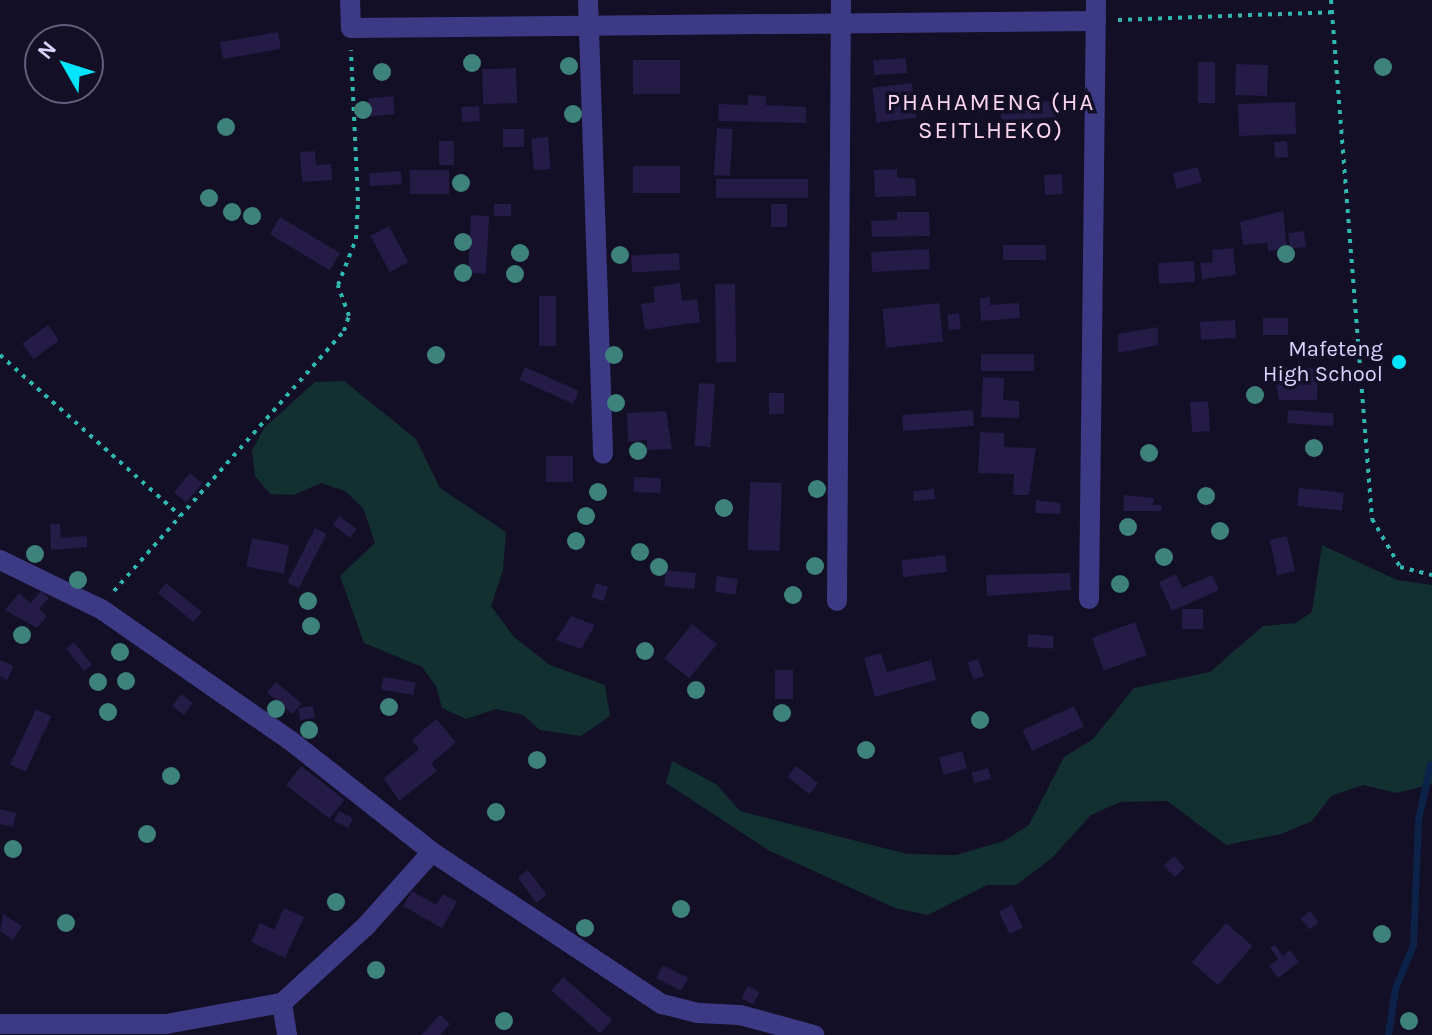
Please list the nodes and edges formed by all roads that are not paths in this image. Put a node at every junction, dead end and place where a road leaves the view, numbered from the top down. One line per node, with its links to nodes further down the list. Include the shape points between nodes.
1 (350, 0): 7 (street, via 351,28)
2 (588, 0): 7 (street)
3 (841, 0): 6 (street)
4 (1096, 0): 5 (street)
5 (1096, 21): 6 (street); 10 (street)
6 (841, 23): 7 (street); 11 (street)
7 (589, 26): 8 (street)
8 (603, 454)
9 (0, 560): 12 (street, via 101,609 291,741)
10 (1089, 599)
11 (837, 601)
12 (432, 852): 13 (street, via 366,926); 16 (street, via 662,1004 740,1015)
13 (282, 1003): 14 (street, via 166,1024); 15 (street)
14 (0, 1024)
15 (287, 1035)
16 (814, 1035)

